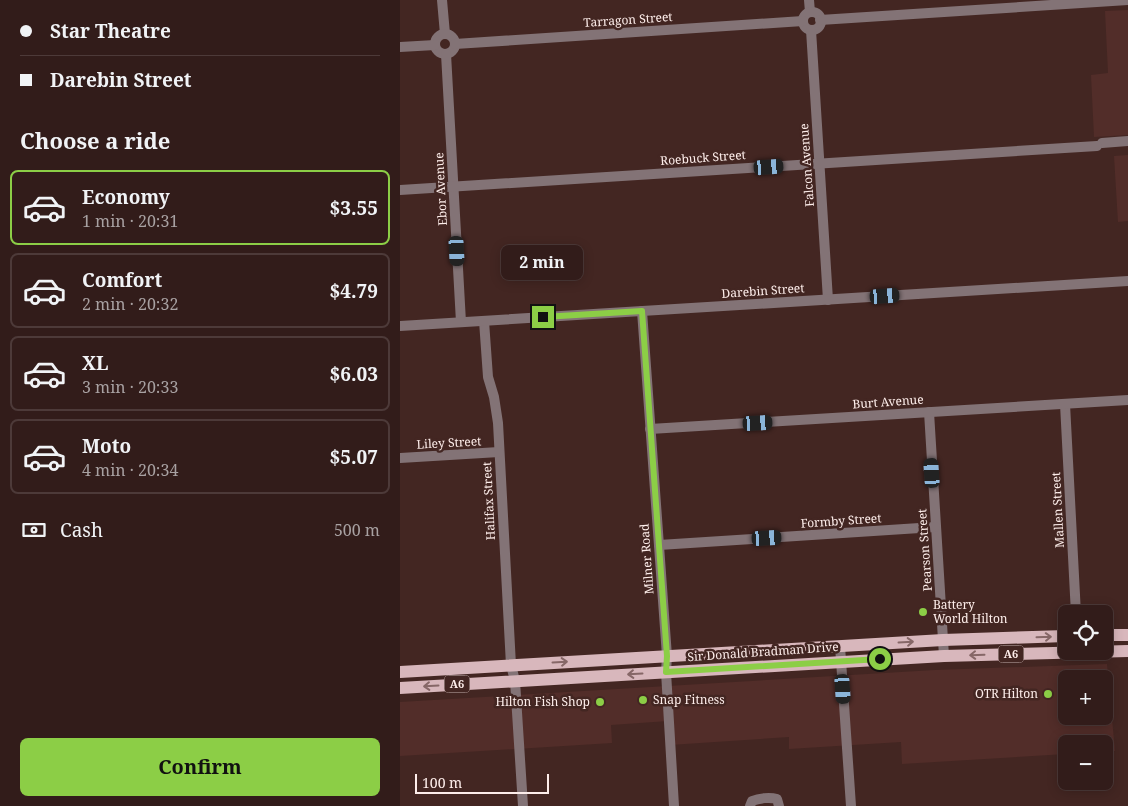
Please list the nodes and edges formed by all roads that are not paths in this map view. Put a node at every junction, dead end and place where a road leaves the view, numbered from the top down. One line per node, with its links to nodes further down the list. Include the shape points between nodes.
1 (442, 0): 8 (street)
2 (809, 0): 4 (street)
3 (1128, 0): 5 (street)
4 (810, 12): 5 (street, via 817,14); 6 (street)
5 (820, 20): 7 (street, via 818,27)
6 (803, 21): 7 (street); 9 (street, Tarragon Street)
7 (811, 30): 14 (street, Falcon Avenue)
8 (445, 34): 9 (street, via 450,35); 10 (street, via 438,36)
9 (455, 44): 12 (street)
10 (435, 45): 11 (street); 12 (street, via 437,50)
11 (400, 47)
12 (446, 54): 15 (street, Ebor Avenue)
13 (1128, 141): 14 (street, Roebuck Street)
14 (820, 164): 15 (street, Roebuck Street); 18 (street, Falcon Avenue)
15 (453, 186): 16 (street, Roebuck Street); 21 (street, Ebor Avenue)
16 (400, 190)
17 (1128, 281): 18 (street, Darebin Street)
18 (828, 300): 19 (street, Darebin Street)
19 (642, 311): 20 (street, Darebin Street); 26 (street, Milner Road)
20 (484, 321): 21 (street, Darebin Street); 27 (street, Halifax Street)
21 (461, 322): 22 (street, Darebin Street)
22 (400, 326)
23 (1128, 400): 24 (street, Burt Avenue)
24 (1065, 404): 25 (street, Burt Avenue); 31 (street, Mallen Street)
25 (929, 412): 26 (street, Burt Avenue); 29 (street, Pearson Street)
26 (650, 429): 30 (street, Milner Road)
27 (499, 452): 28 (street, Liley Street); 43 (street, Halifax Street)
28 (400, 458)
29 (936, 527): 30 (street, Formby Street); 35 (street, Pearson Street)
30 (659, 545): 40 (street, Milner Road)
31 (1076, 605)
32 (1113, 635): 33 (main road)
33 (1128, 635)
34 (1058, 636): 35 (main road, Sir Donald Bradman Drive / A6, one-way to 34)
35 (943, 640): 36 (main road, Sir Donald Bradman Drive / A6, one-way to 35); 41 (street, Pearson Street)
36 (840, 646): 40 (main road, Sir Donald Bradman Drive / A6); 42 (street)
37 (1113, 651): 38 (main road, Sir Donald Bradman Drive / A6)
38 (1128, 651)
39 (1058, 653): 41 (main road, Sir Donald Bradman Drive / A6, one-way to 41)
40 (667, 656): 43 (main road, Sir Donald Bradman Drive / A6, one-way to 40); 46 (street, Milner Road)
41 (944, 656): 42 (main road, Sir Donald Bradman Drive / A6)
42 (841, 661): 46 (main road, Sir Donald Bradman Drive / A6); 53 (street)
43 (511, 665): 45 (main road, Sir Donald Bradman Drive / A6); 47 (street, Halifax Street)
44 (400, 668): 45 (street)
45 (400, 672): 48 (street)
46 (666, 672): 47 (main road, Sir Donald Bradman Drive / A6, one-way to 47); 50 (street, Milner Road)
47 (515, 681): 48 (main road, Sir Donald Bradman Drive / A6, one-way to 48); 49 (street, Halifax Street)
48 (401, 687)
49 (523, 806)
50 (674, 806)
51 (750, 806): 52 (street, via 756,799 773,798 777,799)
52 (779, 806)
53 (851, 806)

